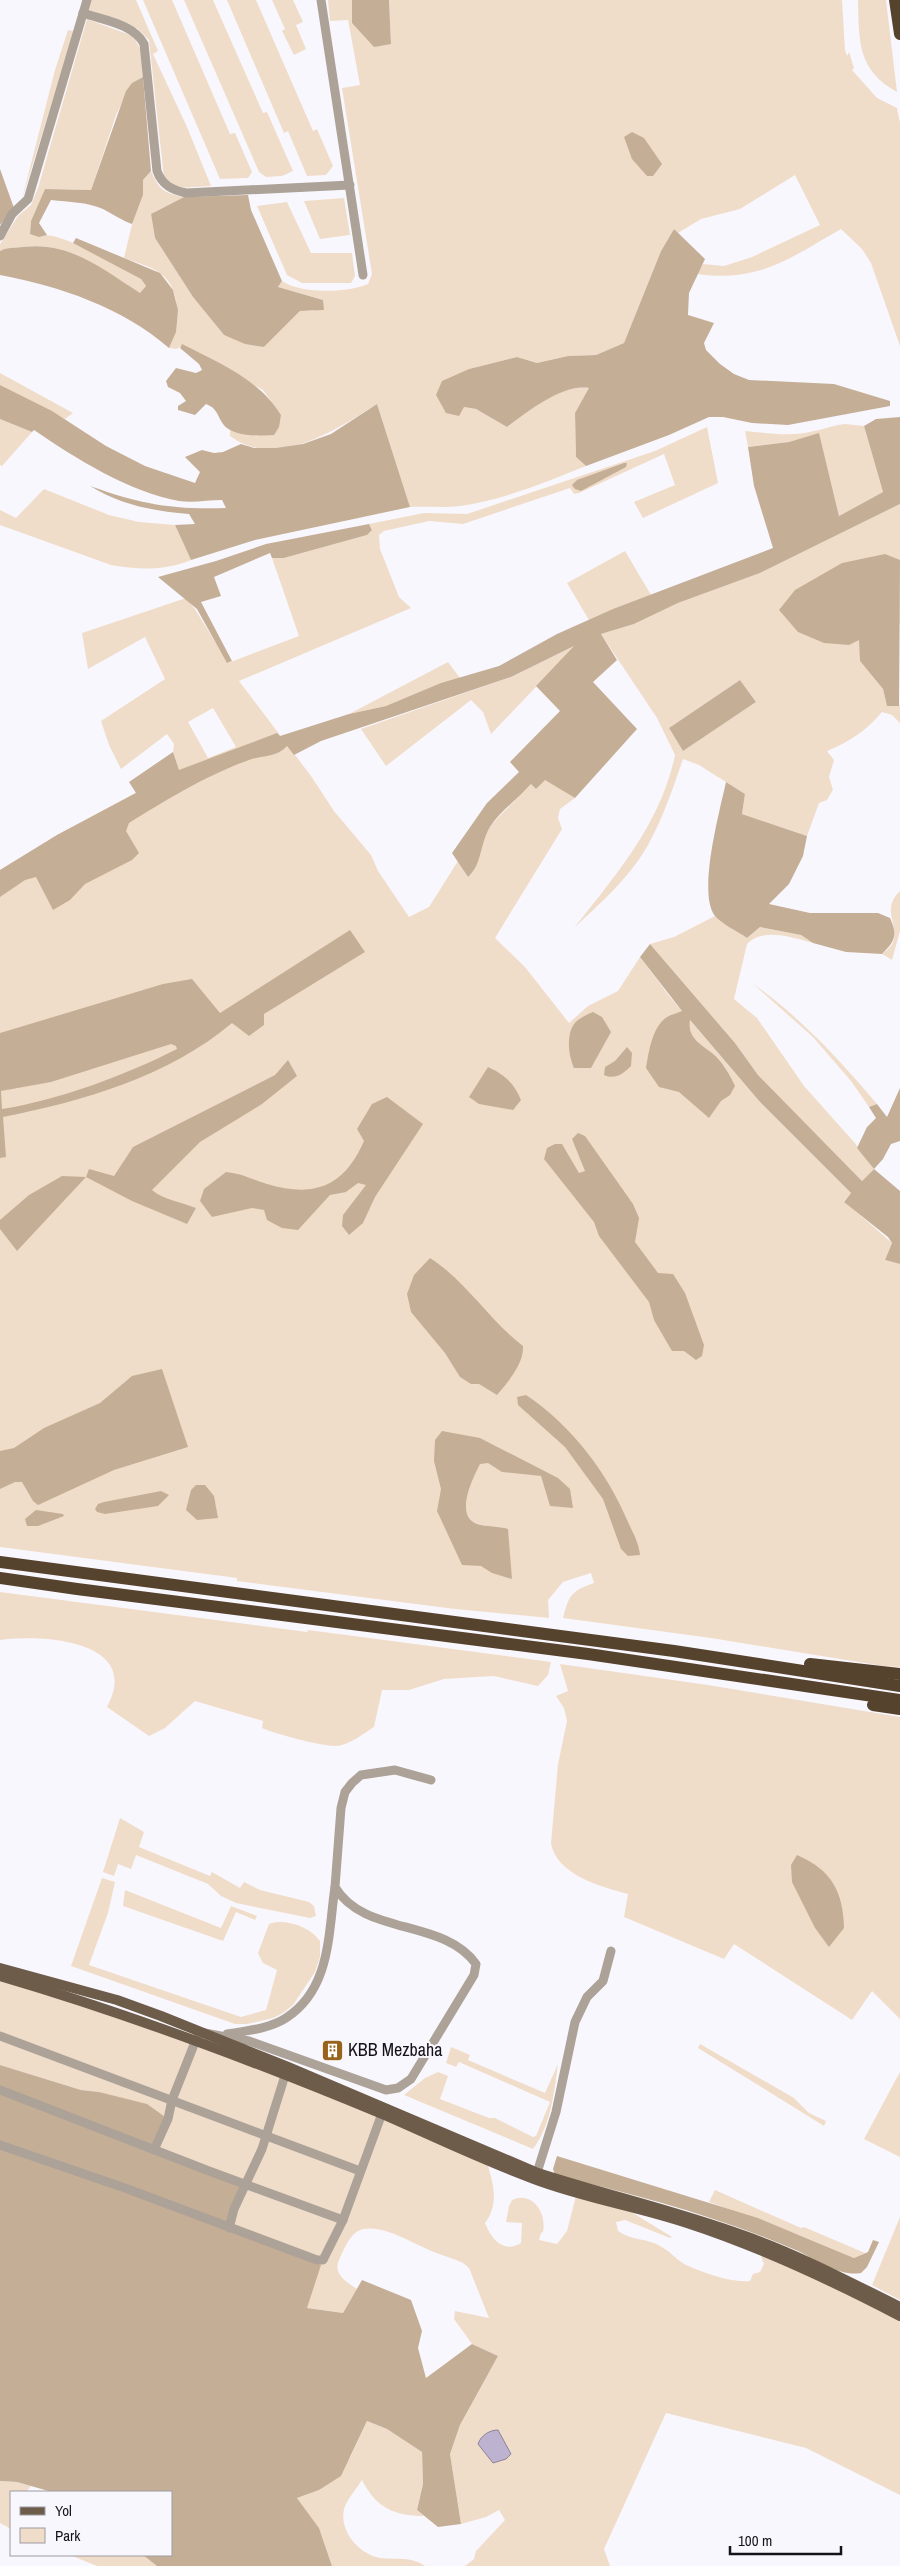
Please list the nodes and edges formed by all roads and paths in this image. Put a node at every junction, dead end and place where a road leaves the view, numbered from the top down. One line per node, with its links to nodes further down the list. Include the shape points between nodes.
1 (87, 0): 4 (street)
2 (321, 0): 6 (street)
3 (895, 0): 5 (highway)
4 (84, 13): 6 (street, via 135,32 144,44 157,171 167,186 186,193); 7 (street, via 28,199 12,214)
5 (900, 34)
6 (350, 185): 8 (street)
7 (0, 236)
8 (363, 275)
9 (0, 1562): 11 (highway)
10 (0, 1578): 12 (highway)
11 (674, 1651): 13 (highway); 14 (highway)
12 (677, 1666): 15 (highway); 16 (highway)
13 (900, 1674)
14 (900, 1686)
15 (900, 1700)
16 (900, 1709)
17 (431, 1780): 18 (street, via 395,1770 361,1775 352,1783 345,1792 341,1808)
18 (335, 1887): 22 (street, via 325,1964 304,2002 285,2019); 22 (street, via 341,1897 354,1907 455,1946 469,1954 476,1964 474,1975 412,2079 398,2088 386,2090 271,2048)
19 (610, 1951): 33 (street, via 603,1981 587,1997 575,2022 556,2112)
20 (0, 1968): 24 (main road, via 117,2000)
21 (0, 1976): 24 (main road)
22 (223, 2035): 24 (street)
23 (0, 2036): 27 (street)
24 (197, 2036): 25 (main road); 27 (street)
25 (287, 2071): 28 (main road); 29 (street)
26 (0, 2090): 31 (street)
27 (172, 2100): 29 (street); 31 (street, via 168,2119)
28 (383, 2111): 32 (street); 33 (main road)
29 (266, 2136): 32 (street); 34 (street)
30 (0, 2145): 36 (street)
31 (154, 2150): 34 (street)
32 (360, 2171): 35 (street)
33 (536, 2176): 37 (main road, via 658,2207 747,2236 798,2256); 38 (main road, via 576,2194 686,2223 763,2251)
34 (245, 2184): 35 (street); 36 (street)
35 (343, 2220): 36 (street, via 323,2260)
36 (229, 2228)
37 (900, 2307)
38 (900, 2316)

